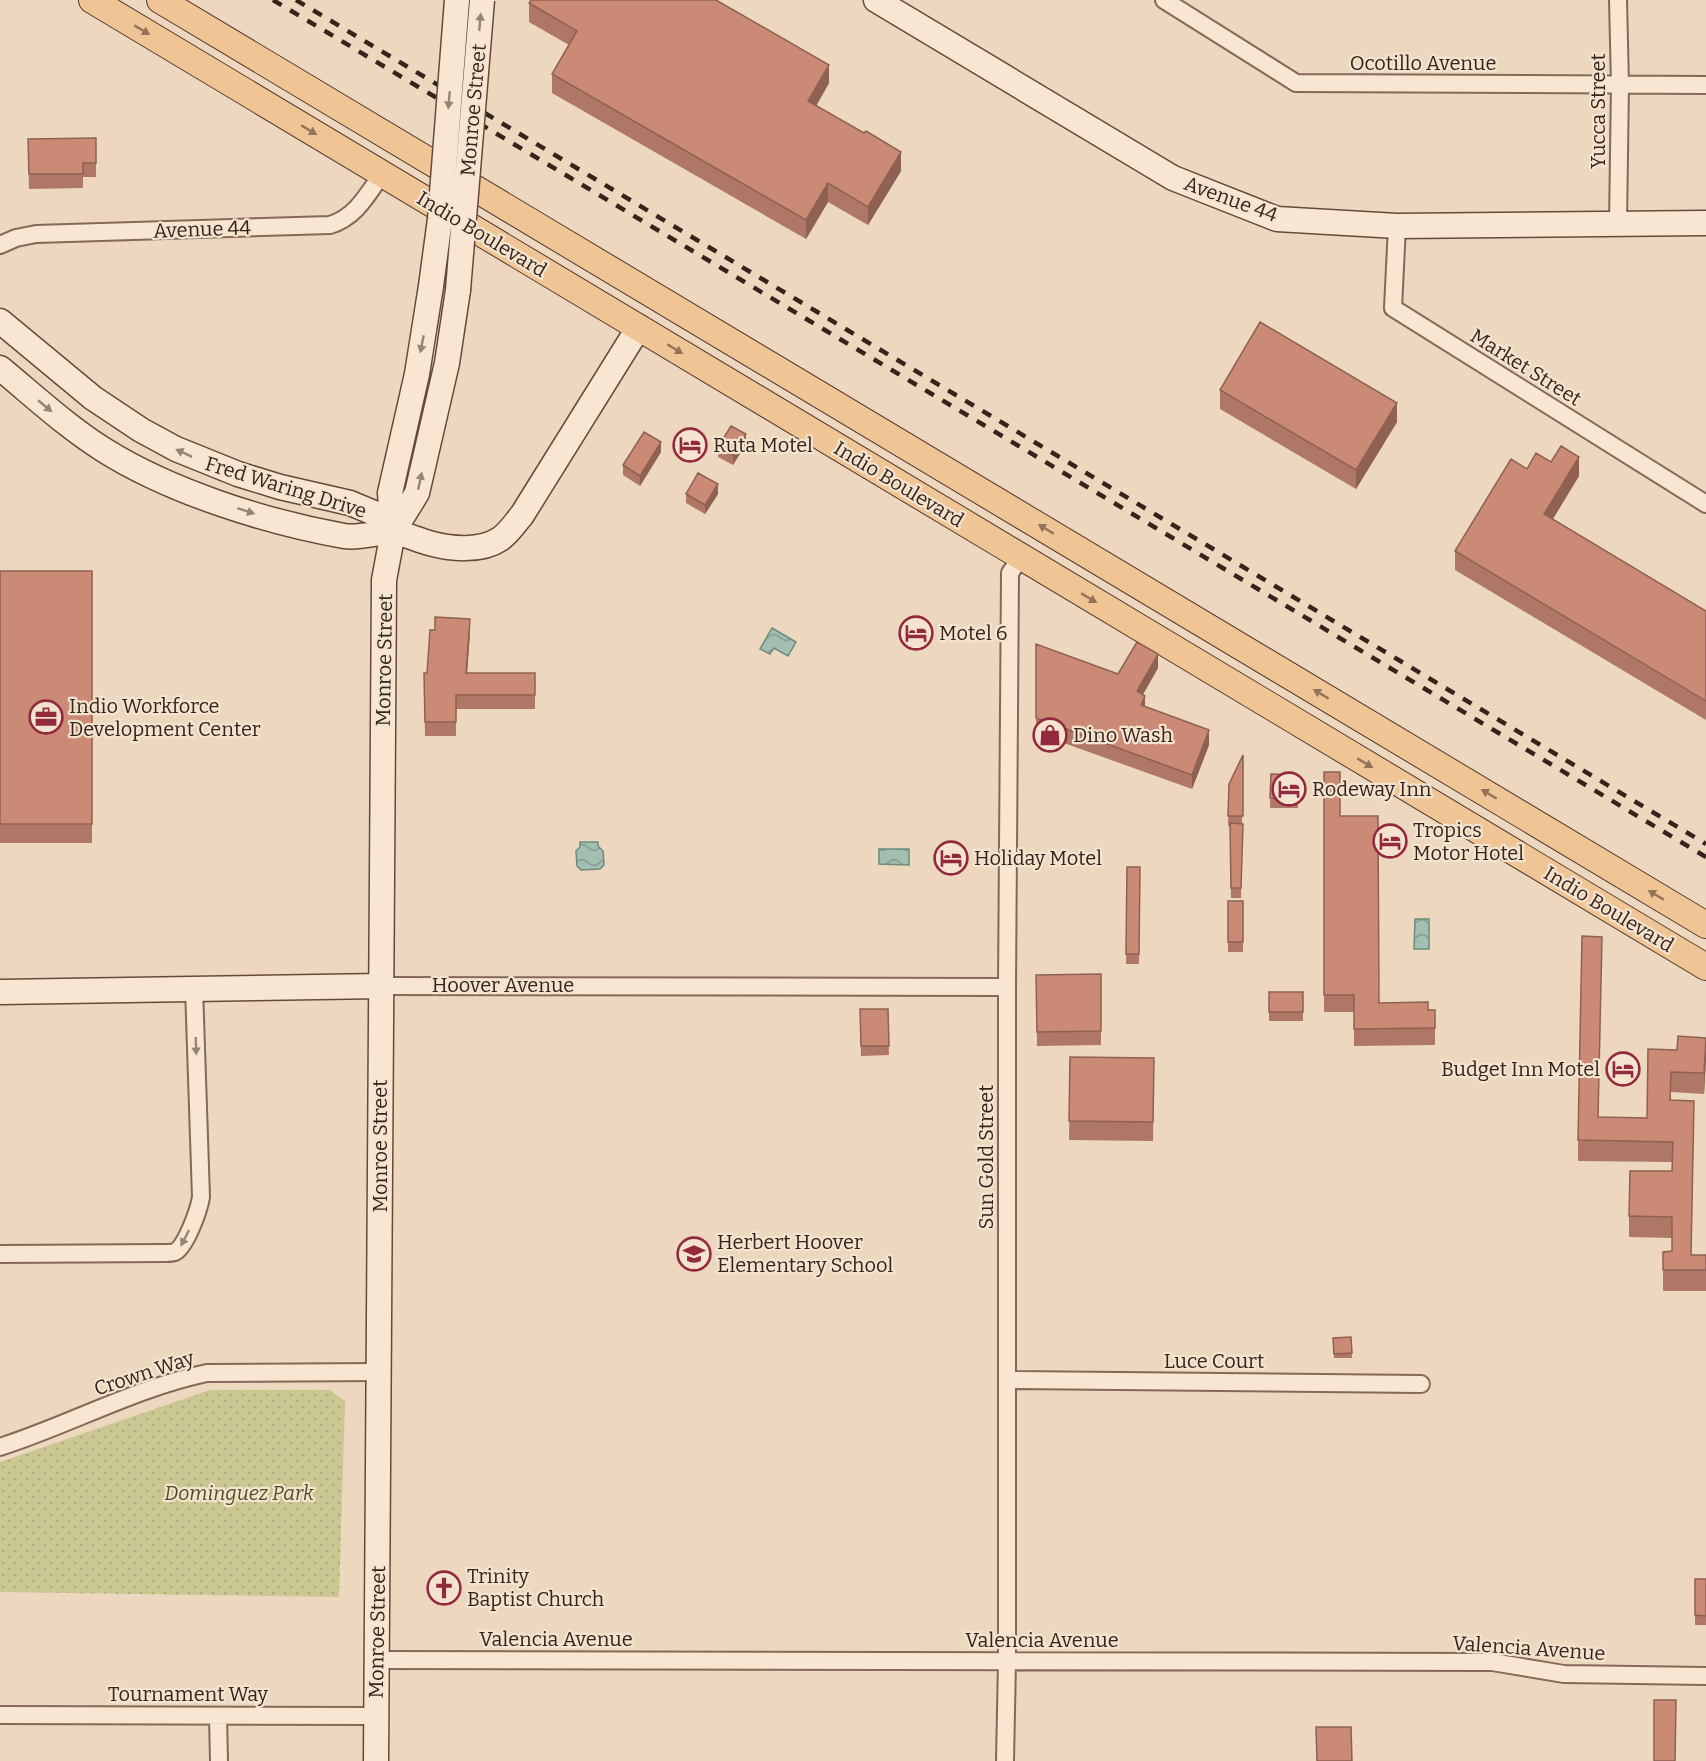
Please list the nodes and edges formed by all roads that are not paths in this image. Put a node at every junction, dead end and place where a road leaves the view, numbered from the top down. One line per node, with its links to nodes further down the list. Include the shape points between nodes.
1 (92, 0): 10 (main road, Indio Boulevard, one-way to 10)
2 (160, 0): 16 (main road, Indio Boulevard)
3 (457, 0): 23 (main road, Monroe Street, one-way to 23, bridge, via 432,286 390,493)
4 (482, 0): 23 (main road, Monroe Street, one-way to 4, bridge, via 417,494 447,363 458,290)
5 (876, 0): 13 (main road, Avenue 44, via 1173,178 1277,219)
6 (1164, 0): 8 (street, Ocotillo Avenue, via 1296,83)
7 (1618, 0): 8 (street, Yucca Street)
8 (1620, 85): 9 (street, Ocotillo Avenue); 11 (street, Yucca Street)
9 (1706, 85)
10 (382, 174): 14 (main road, Indio Boulevard); 15 (street, Avenue 44, via 351,215 330,225 36,234)
11 (1618, 223): 12 (main road, Avenue 44); 13 (main road, Avenue 44)
12 (1706, 223)
13 (1397, 226): 22 (street, Market Street, via 1393,308)
14 (485, 235): 16 (main road, via 534,248 605,290 614,286); 18 (main road, Indio Boulevard)
15 (0, 245)
16 (614, 271): 18 (main road, via 630,297); 20 (main road, Indio Boulevard)
17 (0, 321): 23 (main road, Fred Waring Drive, one-way to 17, via 374,513 350,503 238,474 167,444 93,398)
18 (639, 327): 20 (main road, via 660,318 668,320 767,379); 23 (main road, Fred Waring Drive, via 522,515 499,539 462,548); 24 (main road, Indio Boulevard, one-way to 24)
19 (0, 368): 23 (main road, Fred Waring Drive, one-way to 23, via 85,437 171,484 257,514 346,536)
20 (813, 390): 21 (main road, Indio Boulevard)
21 (990, 495): 24 (main road, via 1009,523); 25 (main road, Indio Boulevard, one-way to 21)
22 (1706, 504)
23 (393, 532): 28 (main road, Monroe Street, via 384,580)
24 (1021, 557): 25 (main road, via 1039,552 1060,555 1137,601); 27 (main road, Indio Boulevard, one-way to 27); 29 (street, Sun Gold Street, via 1010,573)
25 (1189, 615): 26 (main road, Indio Boulevard, one-way to 25)
26 (1706, 925)
27 (1706, 967)
28 (381, 986): 29 (street, Hoover Avenue); 30 (main road, Hoover Avenue); 33 (main road, Monroe Street)
29 (1007, 987): 34 (street, Sun Gold Street)
30 (194, 988): 31 (main road, Hoover Avenue); 32 (street, one-way to 32, via 201,1197 181,1246 165,1253)
31 (0, 992)
32 (0, 1254)
33 (380, 1372): 36 (street, Crown Way, via 227,1372 185,1378); 37 (main road, Monroe Street)
34 (1007, 1380): 35 (street, Luce Court); 38 (street, Sun Gold Street)
35 (1421, 1384)
36 (0, 1447)
37 (376, 1660): 38 (street, Valencia Avenue); 42 (main road, Monroe Street)
38 (1007, 1661): 39 (street, Valencia Avenue, via 1492,1662 1564,1674); 45 (street, Sun Gold Street)
39 (1706, 1676)
40 (0, 1715): 41 (street, Tournament Way)
41 (218, 1716): 42 (street, Tournament Way); 43 (street)
42 (376, 1716): 44 (main road, Monroe Street)
43 (219, 1761)
44 (376, 1761)
45 (1005, 1761)

